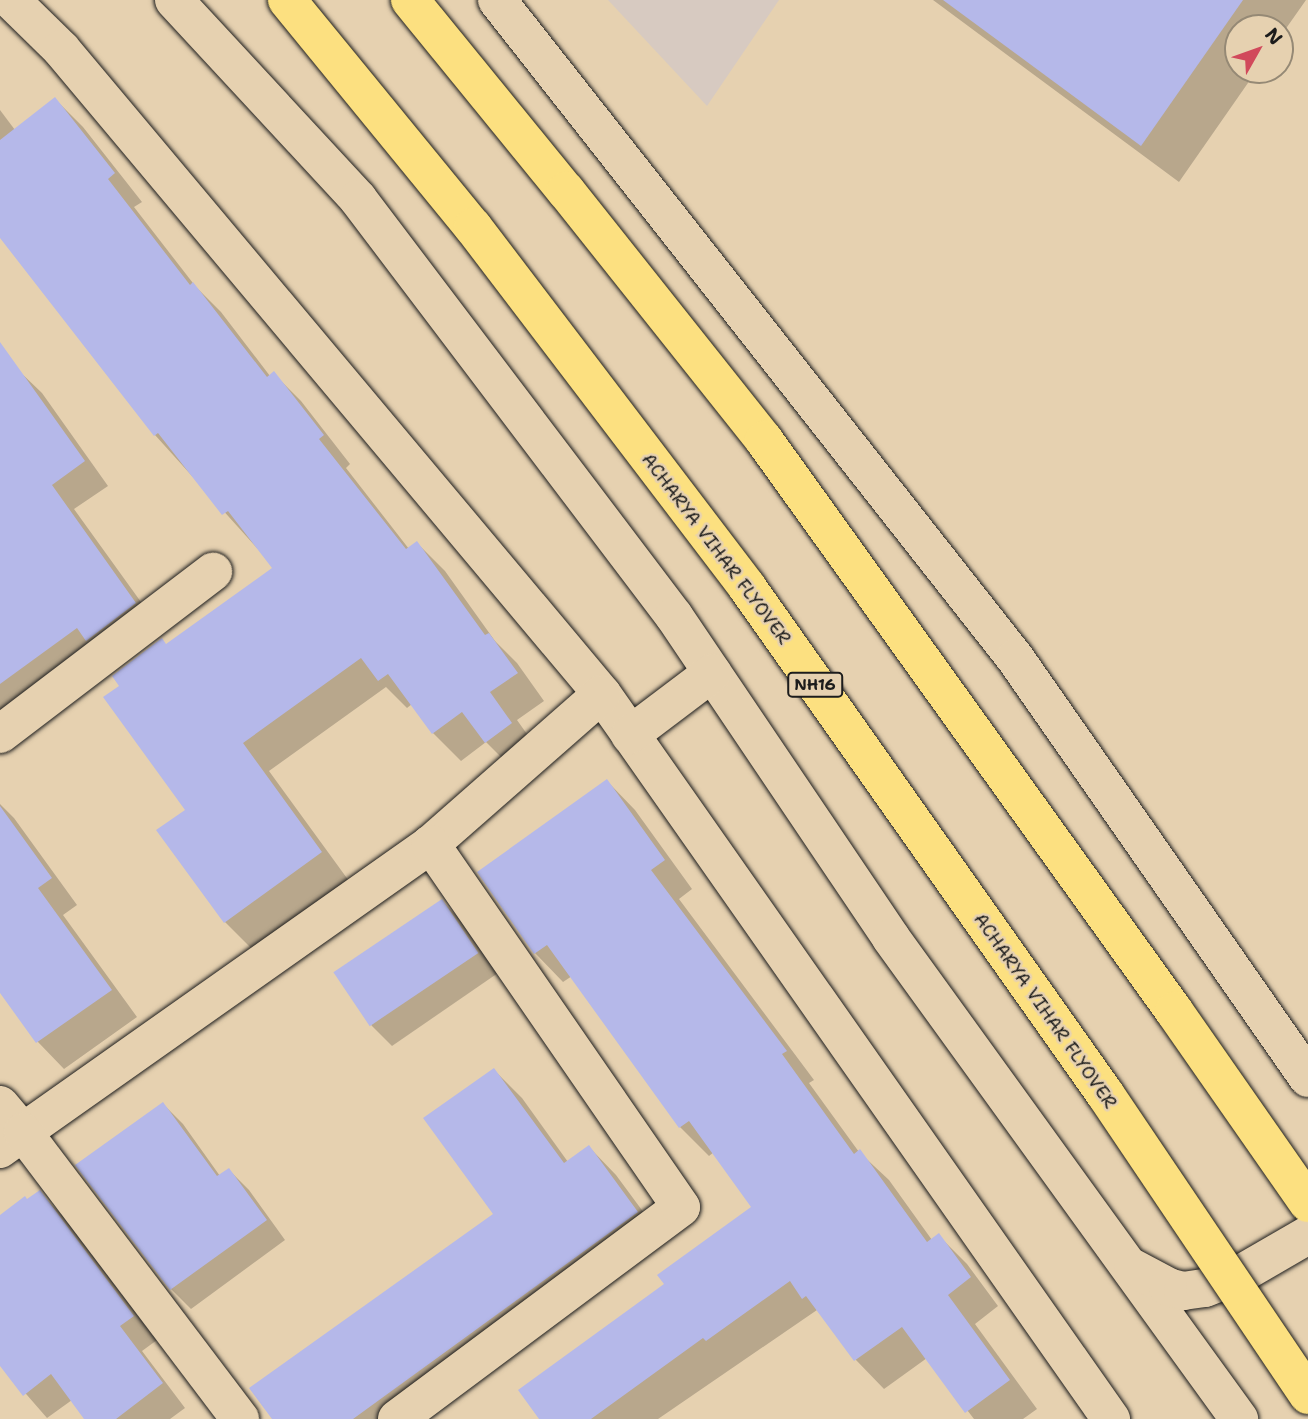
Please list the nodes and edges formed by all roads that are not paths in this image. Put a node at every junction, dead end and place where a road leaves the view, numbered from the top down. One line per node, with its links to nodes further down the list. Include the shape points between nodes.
1 (11, 0): 8 (street, via 61,49)
2 (174, 0): 7 (street, via 358,200 674,616)
3 (287, 0): 17 (highway, ACHARYA VIHAR FLYOVER / NH16, bridge, via 473,227 747,587 1105,1094)
4 (410, 0): 14 (highway, via 764,440)
5 (497, 0): 12 (street, via 1015,658)
6 (213, 572): 9 (street)
7 (712, 673): 10 (street); 16 (street, via 891,938)
8 (601, 694): 10 (street); 11 (street)
9 (0, 734)
10 (630, 735): 20 (street)
11 (431, 844): 13 (street); 19 (street, via 681,1207)
12 (1308, 1079)
13 (8, 1129): 18 (street)
14 (1308, 1203)
15 (1308, 1235): 16 (street, via 1239,1275 1205,1288 1183,1291 1168,1287)
16 (1127, 1264): 21 (street)
17 (1308, 1395)
18 (240, 1419)
19 (397, 1419)
20 (1111, 1419)
21 (1238, 1419)

